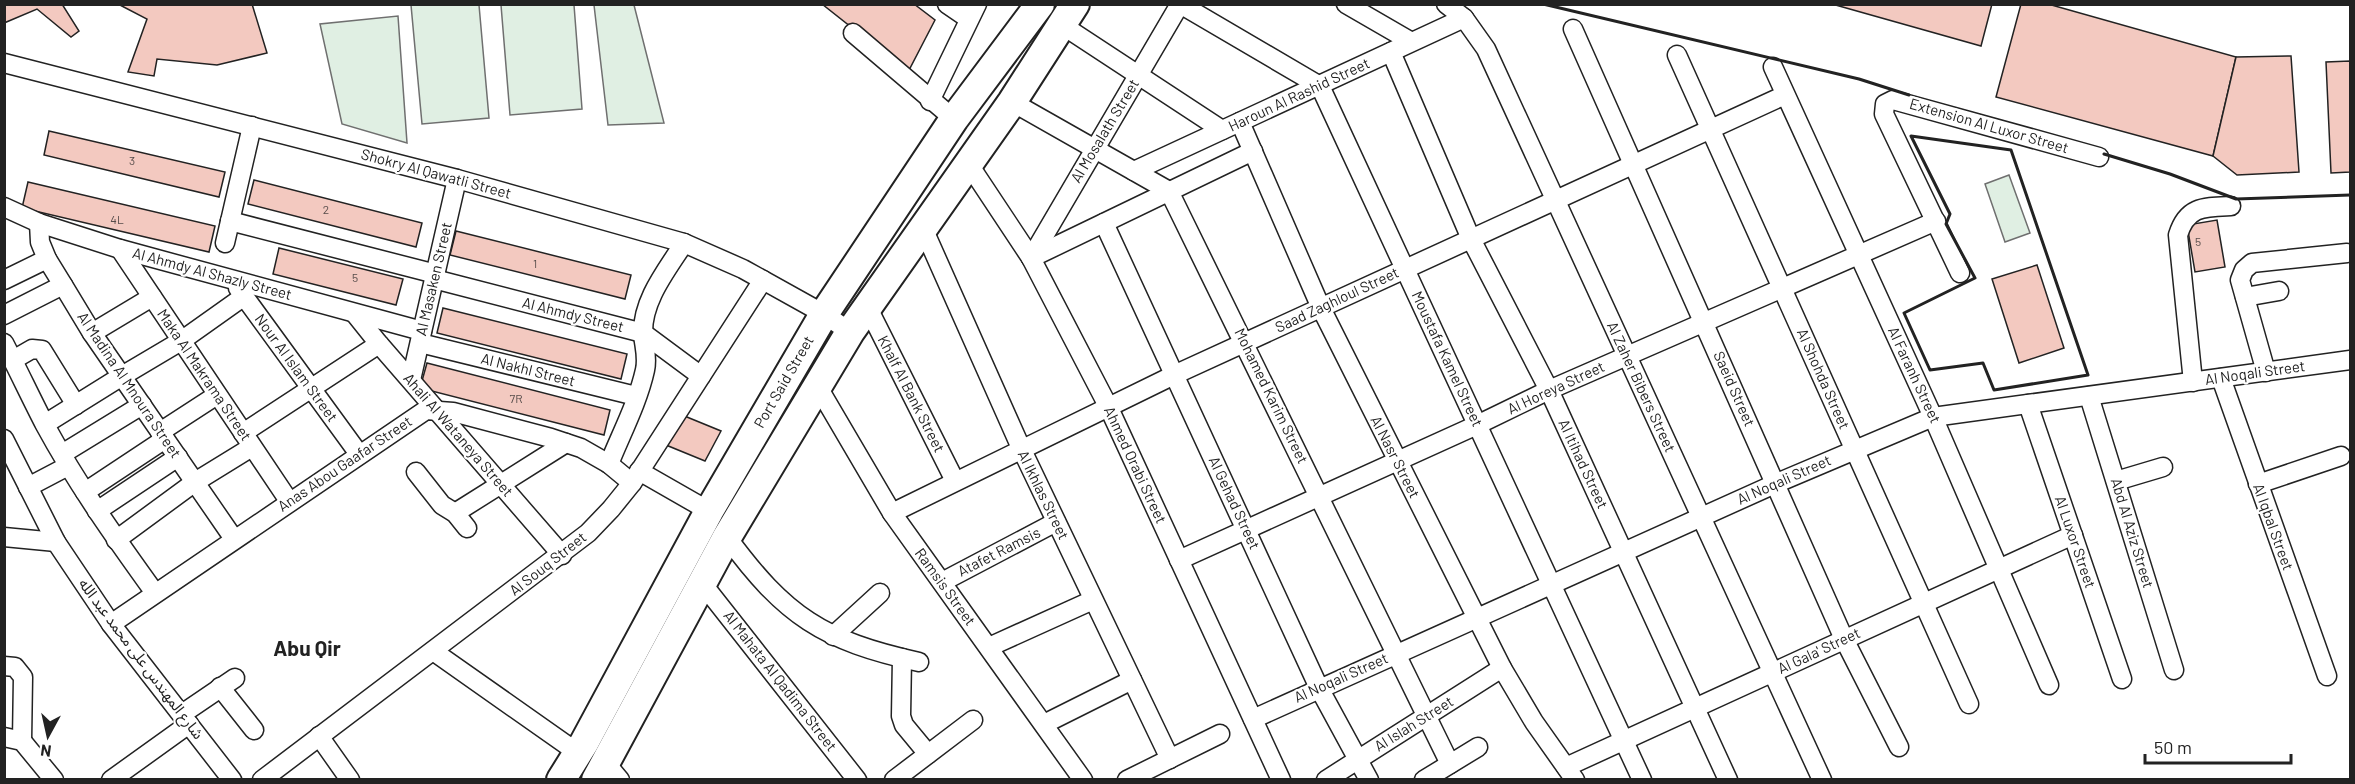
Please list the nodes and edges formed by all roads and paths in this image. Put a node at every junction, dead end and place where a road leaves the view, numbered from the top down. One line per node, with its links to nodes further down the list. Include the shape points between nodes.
1 (947, 4): 6 (street)
2 (1040, 4): 21 (main road, Port Said Street)
3 (1346, 4): 11 (street)
4 (1446, 4): 8 (street, Al Zaher Bibers Street)
5 (1180, 5): 16 (street, Al Mosalath Street); 17 (street)
6 (973, 12): 19 (street)
7 (1069, 15): 16 (street); 20 (main road, Port Said Street)
8 (1464, 18): 11 (street, Haroun Al Rashid Street); 34 (street, Al Zaher Bibers Street, via 1486,49)
9 (1573, 29): 30 (street, Saeid Street)
10 (853, 33): 19 (street)
11 (1410, 41): 12 (street, Haroun Al Rashid Street)
12 (1391, 52): 17 (street, Haroun Al Rashid Street); 42 (street, Al Itihad Street)
13 (1677, 55): 25 (street, Al Shohda Street)
14 (4, 63): 23 (street, Shokry Al Qawatli Street)
15 (1773, 67): 18 (street, Al Faranh Street)
16 (1139, 74): 24 (street); 26 (street, Al Mosalath Street)
17 (1320, 86): 22 (street, Haroun Al Rashid Street); 50 (street, Moustafa Kamel Street)
18 (1785, 95): 25 (street, Saad Zaghloul Street); 47 (street, Al Faranh Street)
19 (930, 101): 21 (street)
20 (1012, 102): 26 (street); 29 (main road, Port Said Street)
21 (954, 119): 65 (main road, Port Said Street)
22 (1240, 122): 24 (street, Haroun Al Rashid Street); 27 (street, Al Nasr Street)
23 (252, 126): 32 (street, Shokry Al Qawatli Street); 37 (street)
24 (1222, 130): 31 (street, Haroun Al Rashid Street)
25 (1710, 130): 30 (street, Saad Zaghloul Street); 57 (street, Al Shohda Street)
26 (1095, 148): 31 (street); 48 (street, Al Mosalath Street)
27 (1253, 151): 33 (street); 63 (street, Al Nasr Street)
28 (2099, 157): 38 (street, Extension Al Luxor Street, via 1893,100 1885,104 1884,114)
29 (968, 163): 41 (main road, Port Said Street); 48 (street, Ahmed Orabi Street)
30 (1634, 164): 34 (street, Saad Zaghloul Street); 67 (street, Saeid Street)
31 (1134, 171): 33 (street)
32 (457, 179): 44 (street, Shokry Al Qawatli Street); 52 (street, Al Masaken Street)
33 (1169, 191): 40 (street); 74 (street, Mohamed Karim Street)
34 (1556, 200): 42 (street, Saad Zaghloul Street); 76 (street, Al Zaher Bibers Street)
35 (2231, 206): 85 (street, via 2193,211 2183,221 2178,235)
36 (4, 207): 39 (street, Al Ahmdy Al Shazly Street)
37 (230, 221): 43 (street); 52 (street, Al Ahmdy Street)
38 (1936, 221): 47 (street, Al Horeya Street); 51 (street, Extension Al Luxor Street)
39 (39, 223): 45 (street, Al Ahmdy Al Shazly Street); 49 (street, Al Madina Al Mnoura Street, via 40,242)
40 (1104, 223): 48 (street); 80 (street, Al Gehad Street)
41 (923, 228): 62 (main road, Port Said Street); 104 (street, Al Ikhlas Street)
42 (1471, 239): 50 (street, Saad Zaghloul Street); 88 (street, Al Itihad Street)
43 (225, 243)
44 (684, 243): 54 (street, Shokry Al Qawatli Street); 70 (street, via 652,295)
45 (120, 249): 55 (street, Al Ahmdy Al Shazly Street); 59 (street, Maka Al Makrama Street)
46 (2349, 251): 61 (street, via 2252,263 2240,280)
47 (1859, 255): 57 (street, Al Horeya Street); 97 (street, Al Faranh Street)
48 (1031, 258): 95 (street, Ahmed Orabi Street)
49 (47, 259): 53 (street); 56 (street, Al Madina Al Mnoura Street)
50 (1405, 269): 63 (street, Saad Zaghloul Street); 99 (street, Moustafa Kamel Street)
51 (1960, 273)
52 (435, 277): 70 (street, Al Ahmdy Street); 71 (street, Al Masaken Street)
53 (4, 280)
54 (763, 280): 65 (street, Shokry Al Qawatli Street); 82 (street, Al Souq Street)
55 (235, 281): 60 (street, Nour Al Islam Street); 64 (street, Al Ahmdy Al Shazly Street)
56 (63, 285): 66 (street); 69 (street, Al Madina Al Mnoura Street)
57 (1782, 288): 67 (street, Al Horeya Street); 105 (street, Al Shohda Street)
58 (2279, 291): 61 (street)
59 (152, 297): 69 (street); 72 (street, Maka Al Makrama Street)
60 (243, 297): 72 (street); 87 (street, Nour Al Islam Street)
61 (2245, 297): 79 (street)
62 (867, 306): 68 (main road, Port Said Street); 115 (street, Khalf Al Bank Street)
63 (1321, 308): 74 (street, Saad Zaghloul Street); 110 (street, Al Nasr Street)
64 (356, 314): 71 (street, Al Ahmdy Al Shazly Street); 75 (street, Ahali Al Wataneya Street)
65 (824, 314): 68 (street, Shokry Al Qawatli Street); 126 (main road, Port Said Street)
66 (4, 315)
67 (1704, 322): 76 (street, Al Horeya Street); 118 (street, Saeid Street)
68 (850, 332): 86 (main road, Port Said Street)
69 (92, 333): 81 (street, Al Madina Al Mnoura Street)
70 (643, 333): 82 (street, Al Ahmdy Street); 90 (street, via 646,369)
71 (421, 337): 84 (street, Al Masaken Street); 90 (street, Al Nakhl Street)
72 (182, 341): 81 (street); 89 (street, Maka Al Makrama Street)
73 (4, 343): 77 (street)
74 (1245, 343): 80 (street, Saad Zaghloul Street); 123 (street, Mohamed Karim Street)
75 (379, 344): 84 (street, Ahali Al Wataneya Street); 87 (street)
76 (1627, 356): 88 (street, Al Horeya Street); 129 (street, Al Zaher Bibers Street)
77 (13, 360): 93 (street, via 32,349 42,350); 98 (street)
78 (2350, 360): 79 (street, Al Noqali Street)
79 (2265, 372): 83 (street, Al Noqali Street)
80 (1174, 375): 95 (street, Saad Zaghloul Street); 132 (street, Al Gehad Street)
81 (122, 376): 93 (street); 94 (street, Al Madina Al Mnoura Street)
82 (701, 376): 114 (street, Al Souq Street)
83 (2221, 378): 85 (street, Al Noqali Street); 120 (street, Al Iqbal Street)
84 (411, 380): 96 (street, Ahali Al Wataneya Street)
85 (2193, 382): 91 (street, Al Noqali Street)
86 (818, 387): 128 (street, Ramsis Street); 135 (main road, Port Said Street)
87 (311, 389): 102 (street); 106 (street, Nour Al Islam Street)
88 (1549, 390): 99 (street, Al Horeya Street); 139 (street, Al Itihad Street)
89 (217, 395): 100 (street); 102 (street, Maka Al Makrama Street)
90 (636, 396): 111 (street)
91 (2089, 396): 92 (street, Al Noqali Street); 116 (street, Abd Al Aziz Street)
92 (2028, 404): 97 (street, Al Noqali Street); 133 (street, Al Luxor Street)
93 (76, 405): 98 (street)
94 (142, 405): 100 (street, Al Madina Al Mnoura Street); 109 (street)
95 (1108, 406): 104 (street, Saad Zaghloul Street); 141 (street, Ahmed Orabi Street)
96 (436, 409): 103 (street); 106 (street, Anas Abou Gaafar Street, via 426,410); 119 (street, Ahali Al Wataneya Street)
97 (1933, 417): 105 (street, Al Noqali Street); 142 (street, Al Faranh Street)
98 (45, 424): 109 (street)
99 (1478, 425): 110 (street, Al Horeya Street); 145 (street, Moustafa Kamel Street)
100 (163, 436): 108 (street, Al Madina Al Mnoura Street); 122 (street)
101 (4, 439): 121 (street, شارع المهندس على محمد عبد الله)
102 (248, 440): 117 (street); 124 (street, Maka Al Makrama Street)
103 (566, 443): 111 (street); 119 (street)
104 (1021, 448): 115 (street, Saad Zaghloul Street); 130 (street, Al Ikhlas Street)
105 (1854, 449): 118 (street, Al Noqali Street); 149 (street, Al Shohda Street)
106 (359, 454): 124 (street, Anas Abou Gaafar Street)
107 (2341, 456): 120 (street)
108 (178, 458): 117 (street, Al Madina Al Mnoura Street); 125 (street)
109 (65, 460): 121 (street); 122 (street)
110 (1397, 461): 123 (street, Al Horeya Street); 150 (street, Al Nasr Street)
111 (609, 464): 114 (street)
112 (2163, 467): 116 (street)
113 (416, 472): 127 (street, via 442,505)
114 (636, 477): 126 (street); 140 (street, Al Souq Street, via 611,509)
115 (955, 481): 128 (street, Saad Zaghloul Street)
116 (2116, 481): 159 (street, Abd Al Aziz Street)
117 (195, 483): 136 (street, Al Madina Al Mnoura Street); 137 (street)
118 (1776, 483): 129 (street, Al Noqali Street); 153 (street, Saeid Street)
119 (501, 484): 127 (street); 140 (street, Ahali Al Wataneya Street)
120 (2258, 484): 161 (street, Al Iqbal Street)
121 (28, 487): 138 (street, شارع المهندس على محمد عبد الله)
122 (85, 492): 125 (street)
123 (1320, 496): 132 (street, Al Horeya Street); 156 (street, Mohamed Karim Street)
124 (289, 501): 136 (street, Anas Abou Gaafar Street)
125 (97, 511): 137 (street)
126 (709, 511): 180 (main road, Port Said Street)
127 (455, 513): 131 (street)
128 (892, 513): 143 (street, Ramsis Street)
129 (1701, 517): 139 (street, Al Noqali Street); 160 (street, Al Zaher Bibers Street)
130 (1056, 522): 143 (street, Atafet Ramsis); 148 (street, Al Ikhlas Street)
131 (467, 528)
132 (1246, 529): 141 (street, Al Horeya Street); 165 (street, Al Gehad Street)
133 (2073, 535): 142 (street, Al Gala' Street); 162 (street, Al Luxor Street)
134 (4, 537): 138 (street)
135 (728, 537): 144 (main road, Port Said Street); 152 (street, via 771,592 797,615)
136 (234, 539): 146 (street, Anas Abou Gaafar Street)
137 (116, 540): 146 (street)
138 (56, 542): 151 (street, شارع المهندس على محمد عبد الله)
139 (1623, 551): 145 (street, Al Noqali Street); 167 (street, Al Itihad Street)
140 (562, 555): 155 (street, Al Souq Street)
141 (1179, 560): 170 (street, Ahmed Orabi Street)
142 (1998, 568): 149 (street, Al Gala' Street); 164 (street, Al Faranh Street)
143 (942, 582): 154 (street, Ramsis Street)
144 (702, 583): 186 (main road, Port Said Street); 193 (street, Al Mahata Al Qadima Street)
145 (1551, 583): 150 (street, Al Noqali Street); 177 (street, Moustafa Kamel Street)
146 (155, 593): 151 (street, Anas Abou Gaafar Street)
147 (880, 593): 152 (street)
148 (1093, 600): 154 (street); 163 (street, Al Ikhlas Street)
149 (1923, 603): 153 (street, Al Gala' Street); 166 (street, Al Shohda Street)
150 (1477, 616): 156 (street, Al Noqali Street); 158 (street, Al Nasr Street)
151 (111, 624): 169 (street, شارع المهندس على محمد عبد الله)
152 (833, 636): 181 (street, via 910,660 900,716)
153 (1844, 639): 160 (street, Al Gala' Street); 179 (street, Saeid Street)
154 (988, 647): 172 (street, Ramsis Street)
155 (433, 651): 175 (street, Al Souq Street); 180 (street)
156 (1396, 653): 165 (street, Al Noqali Street); 168 (street, Mohamed Karim Street)
157 (4, 666): 176 (street, via 15,668 23,677)
158 (1502, 668): 168 (street, Al Islah Street); 185 (street, Al Nasr Street)
159 (2174, 670)
160 (1772, 672): 167 (street, Al Gala' Street); 203 (street, Al Zaher Bibers Street)
161 (2326, 676)
162 (2122, 679)
163 (1132, 680): 172 (street); 182 (street, Al Ikhlas Street)
164 (2049, 685)
165 (1319, 688): 170 (street, Al Noqali Street); 183 (street, Al Gehad Street)
166 (1969, 704)
167 (1695, 707): 177 (street, Al Gala' Street); 202 (street, Al Itihad Street)
168 (1426, 716): 183 (street, Al Islah Street); 184 (street, Mohamed Karim Street)
169 (185, 719): 173 (street, via 227,683); 188 (street); 189 (street, شارع المهندس على محمد عبد الله)
170 (1253, 719): 197 (street, Ahmed Orabi Street)
171 (973, 720): 181 (street)
172 (1044, 724): 195 (street, Ramsis Street)
173 (254, 730)
174 (1220, 734): 182 (street)
175 (319, 736): 190 (street, Al Souq Street); 191 (street)
176 (13, 739): 187 (street)
177 (1624, 740): 185 (street, Al Gala' Street); 201 (street, Moustafa Kamel Street)
178 (1478, 747): 184 (street)
179 (1899, 747)
180 (578, 753): 192 (main road, Port Said Street)
181 (928, 754): 194 (street)
182 (1170, 759): 196 (street)
183 (1358, 759): 198 (street, Al Islah Street); 199 (street, Al Gehad Street)
184 (1450, 764): 200 (street)
185 (1570, 773)
186 (603, 775)
187 (54, 780)
188 (111, 780)
189 (232, 780)
190 (262, 780)
191 (350, 780)
192 (561, 780)
193 (857, 780)
194 (894, 780)
195 (1083, 780)
196 (1127, 780)
197 (1281, 780)
198 (1326, 780)
199 (1369, 780)
200 (1424, 780)
201 (1642, 780)
202 (1728, 780)
203 (1822, 780)

